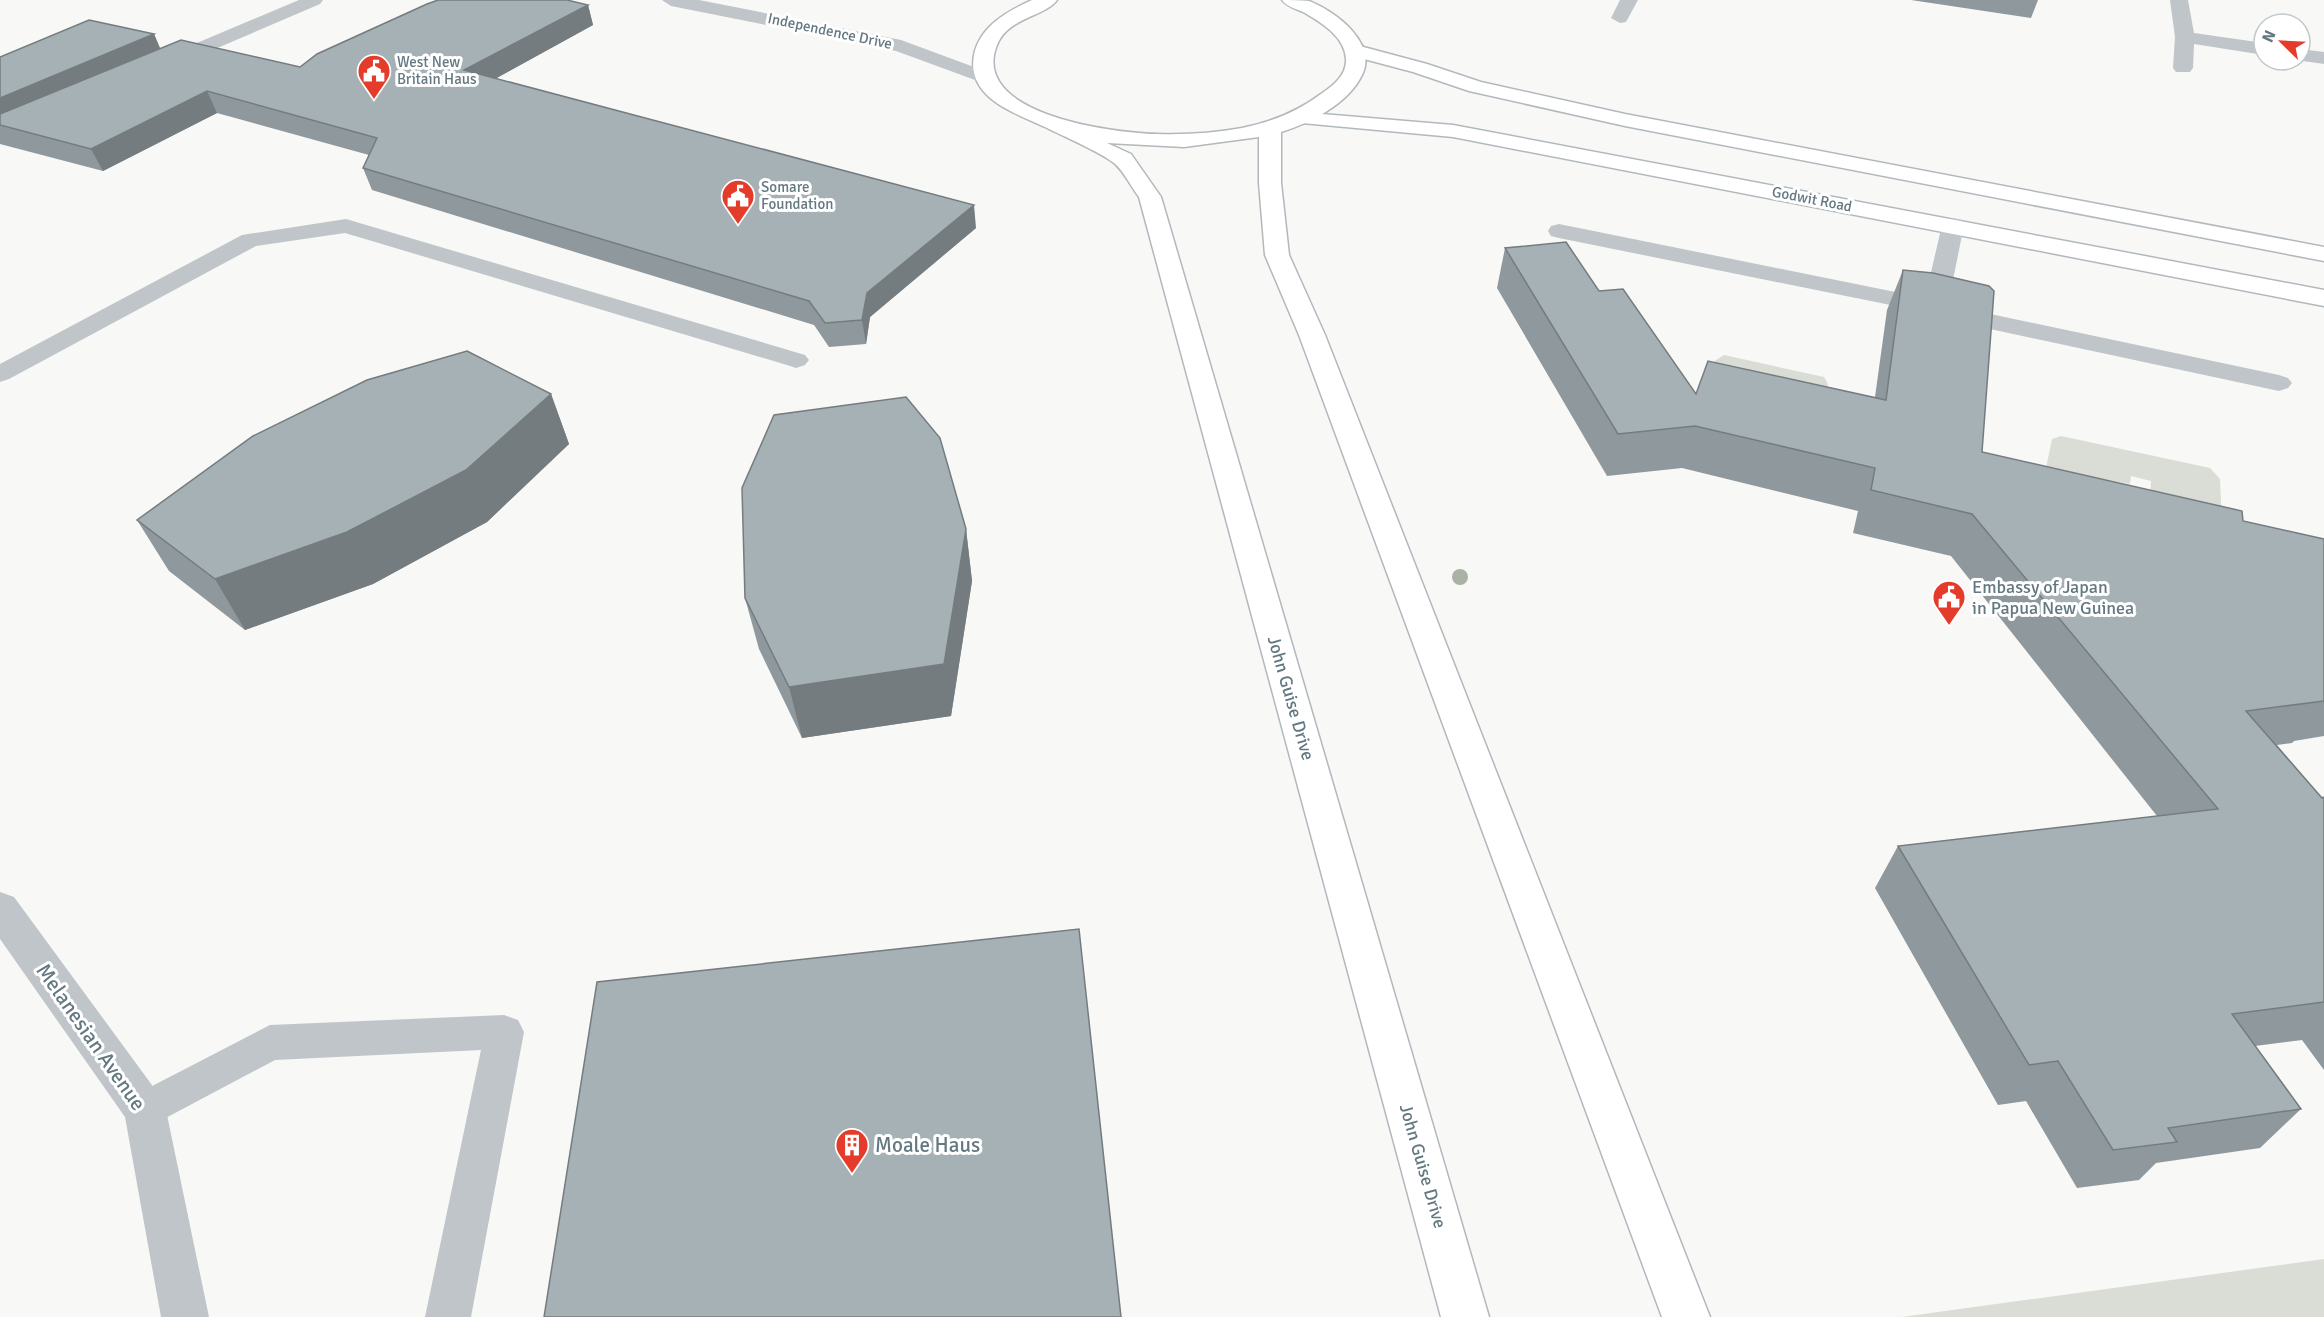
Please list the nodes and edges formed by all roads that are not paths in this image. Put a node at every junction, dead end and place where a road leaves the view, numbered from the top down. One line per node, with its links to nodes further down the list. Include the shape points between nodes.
1 (314, 0): 12 (lane)
2 (671, 0): 13 (street, Independence Drive, via 901,46)
3 (1048, 0): 13 (main road, via 1017,13 993,33 982,54)
4 (1291, 0): 10 (main road, via 1331,20 1347,35)
5 (1629, 0): 7 (lane)
6 (2179, 0): 8 (street)
7 (1620, 18)
8 (2185, 37): 9 (street); 11 (street)
9 (2252, 47)
10 (1356, 51): 14 (main road, via 1355,72 1341,93); 18 (main road, via 1476,87 1625,120)
11 (2183, 68)
12 (152, 69)
13 (986, 78): 15 (main road, via 1010,103)
14 (1284, 123): 15 (main road, via 1218,138 1162,141 1106,136); 16 (main road, Godwit Road, via 1453,131); 29 (main road, via 1270,183 1277,255 1317,346)
15 (1056, 125): 28 (main road, John Guise Drive, via 1123,159 1150,197)
16 (1953, 225): 19 (main road, Godwit Road); 20 (lane)
17 (1559, 231): 20 (lane)
18 (2324, 254)
19 (2324, 298)
20 (1935, 307): 23 (lane, via 2001,325)
21 (796, 360): 22 (lane, via 346,226 250,240)
22 (0, 374)
23 (2279, 383)
24 (0, 908): 25 (street, Melanesian Avenue)
25 (145, 1110): 26 (street, Melanesian Avenue); 27 (lane, via 270,1043 504,1032)
26 (185, 1317)
27 (448, 1317)
28 (1465, 1317)
29 (1686, 1317)

